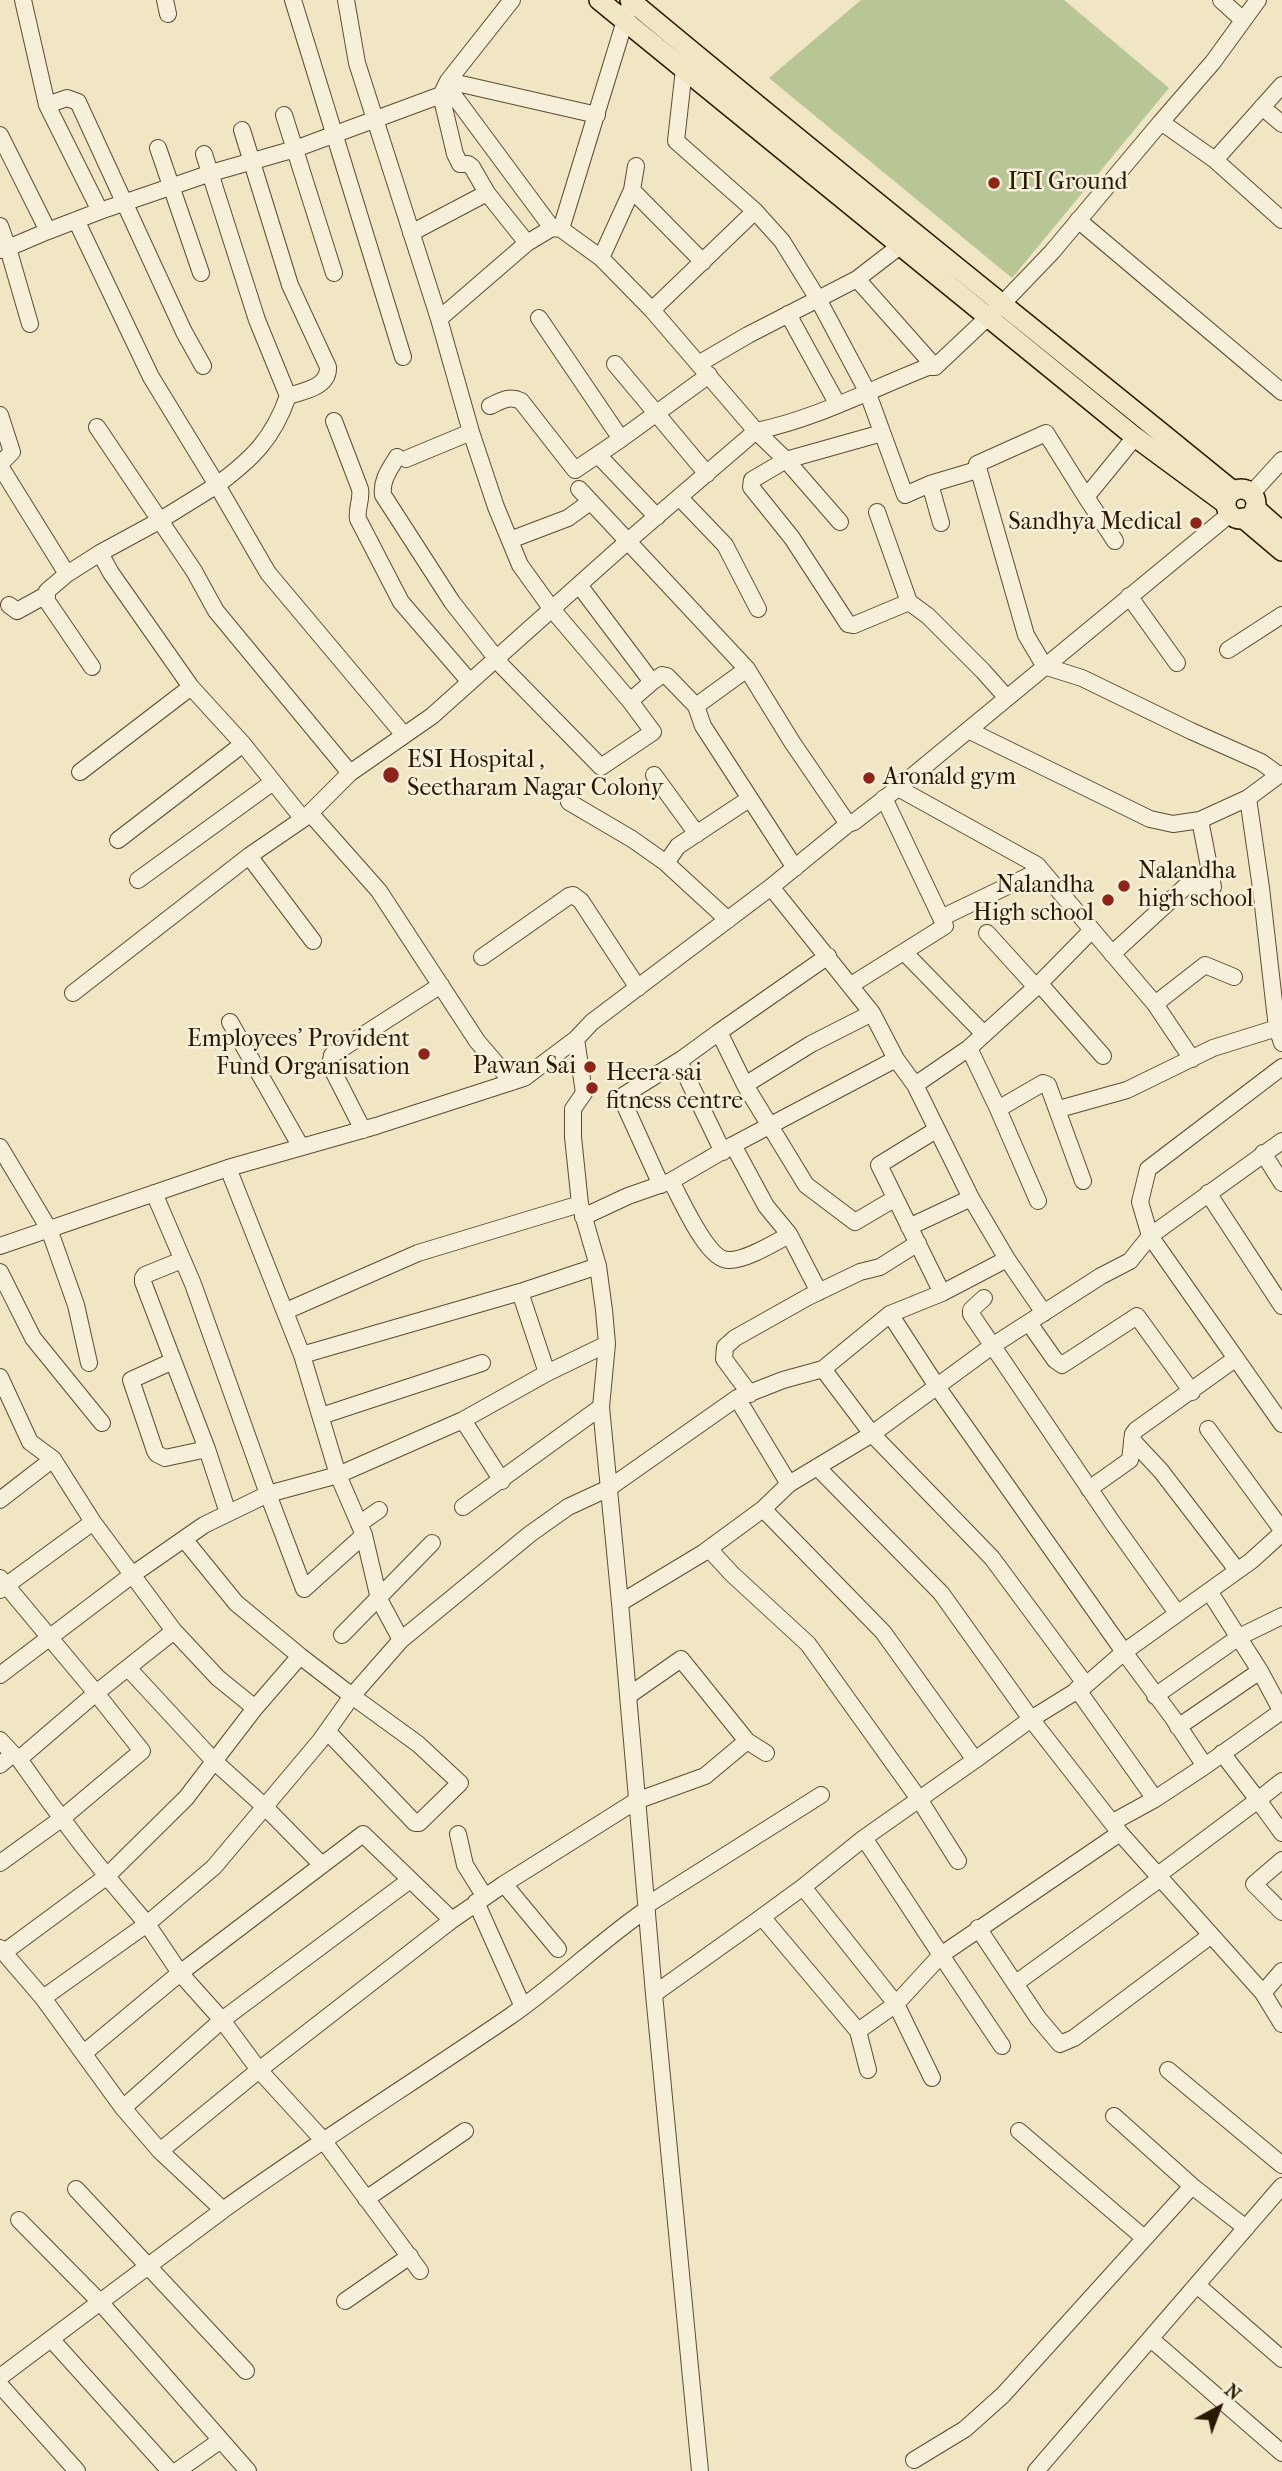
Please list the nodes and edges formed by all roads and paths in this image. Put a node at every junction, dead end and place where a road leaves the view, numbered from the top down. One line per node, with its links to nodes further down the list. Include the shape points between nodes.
1 (23, 0): 14 (street)
2 (293, 0): 22 (street)
3 (346, 0): 18 (street, via 357,63)
4 (512, 0): 13 (street)
5 (599, 0): 10 (main road)
6 (1221, 0): 9 (street)
7 (1258, 0): 9 (street)
8 (630, 1): 10 (street); 53 (main road)
9 (1243, 20): 19 (street)
10 (625, 22): 11 (main road); 17 (street)
11 (684, 69): 36 (street, via 676,141); 45 (main road)
12 (1282, 85): 15 (street)
13 (445, 87): 17 (street); 18 (street); 33 (street, via 455,155 460,164 472,167); 41 (street)
14 (47, 106): 34 (street, via 67,97 78,102); 35 (street)
15 (1262, 107): 20 (street); 28 (street)
16 (284, 115): 25 (street)
17 (597, 115): 41 (street)
18 (376, 119): 22 (street); 43 (street)
19 (1161, 121): 28 (street); 38 (street)
20 (1282, 124)
21 (242, 130): 27 (street)
22 (333, 134): 25 (street); 60 (street)
23 (0, 135): 42 (street)
24 (158, 148): 31 (street)
25 (295, 149): 27 (street); 50 (street)
26 (204, 154): 30 (street)
27 (253, 160): 30 (street); 67 (street, via 290,285 328,367 324,382)
28 (1215, 160): 39 (street)
29 (636, 166): 32 (street)
30 (211, 173): 31 (street); 67 (street, via 257,320)
31 (172, 187): 34 (street); 49 (street)
32 (632, 190): 47 (street); 48 (street)
33 (487, 193): 43 (street); 44 (street)
34 (126, 202): 35 (street); 62 (street)
35 (100, 211): 37 (street)
36 (755, 211): 48 (street); 52 (street, via 777,233)
37 (76, 220): 42 (street); 86 (street, via 151,377)
38 (1077, 220): 53 (street); 66 (street)
39 (1282, 220)
40 (0, 226): 46 (street)
41 (556, 229): 44 (street); 47 (street)
42 (48, 231): 46 (street)
43 (411, 233): 58 (street)
44 (527, 243): 58 (street)
45 (900, 246): 51 (street); 56 (main road)
46 (4, 249): 59 (street)
47 (600, 258): 54 (street)
48 (703, 262): 54 (street)
49 (201, 272)
50 (334, 273)
51 (857, 279): 52 (street); 63 (street)
52 (818, 299): 55 (street); 65 (street)
53 (1003, 303): 56 (street); 91 (main road)
54 (652, 310): 64 (street)
55 (788, 314): 64 (street); 69 (street)
56 (988, 317): 63 (street); 77 (main road)
57 (539, 318): 78 (street)
58 (439, 319): 75 (street)
59 (30, 324)
60 (403, 356)
61 (615, 364): 70 (street)
62 (203, 366)
63 (935, 367): 65 (street)
64 (704, 369): 70 (street); 74 (street)
65 (867, 391): 69 (street); 76 (street)
66 (1282, 392)
67 (288, 396): 86 (street, via 268,440)
68 (489, 405): 79 (street, via 507,398 521,401 575,470)
69 (838, 405): 74 (street)
70 (655, 413): 78 (street); 84 (street)
71 (0, 415): 82 (street, via 12,452)
72 (334, 421): 118 (street, via 360,489 358,519 401,602)
73 (97, 427): 94 (street)
74 (756, 431): 80 (street); 84 (street)
75 (471, 432): 98 (street); 113 (street, via 401,458 382,487 452,603)
76 (882, 433): 80 (street); 85 (street, via 905,495)
77 (1135, 437): 88 (street); 91 (main road)
78 (621, 439): 79 (street)
79 (598, 455): 93 (street)
80 (786, 460): 95 (street); 107 (street, via 752,480 751,487 792,538 845,622 851,626)
81 (1282, 460): 91 (street)
82 (0, 465): 103 (street)
83 (977, 470): 85 (street); 88 (street, via 977,464 1045,433); 116 (street, via 1026,635)
84 (707, 474): 89 (street)
85 (930, 484): 96 (street)
86 (217, 485): 94 (street); 125 (street, via 268,573)
87 (579, 489): 90 (street)
88 (1086, 497): 100 (street)
89 (680, 498): 93 (street); 110 (street, via 725,545)
90 (590, 502): 98 (street, via 568,519); 99 (street)
91 (1240, 505): 97 (main road); 101 (main road); 106 (street)
92 (877, 512): 107 (street)
93 (657, 517): 99 (street)
94 (159, 521): 102 (street); 128 (street, via 216,611)
95 (840, 522)
96 (941, 523)
97 (1282, 532)
98 (510, 540): 109 (street, via 520,565)
99 (628, 541): 104 (street); 117 (street)
100 (1115, 541)
101 (1282, 551)
102 (100, 553): 103 (street); 120 (street)
103 (67, 575): 105 (street)
104 (579, 585): 109 (street); 119 (street)
105 (46, 596): 108 (street, via 17,611); 115 (street)
106 (1129, 596): 114 (street); 116 (street)
107 (909, 602): 121 (street)
108 (9, 605)
109 (551, 608): 113 (street); 122 (street)
110 (758, 609)
111 (1282, 615): 112 (street)
112 (1228, 650)
113 (496, 657): 118 (street); 122 (street, via 601,767 653,733)
114 (1178, 663)
115 (92, 667)
116 (1047, 667): 121 (street); 130 (street, via 1082,678)
117 (747, 669): 123 (street); 139 (street)
118 (470, 682): 125 (street)
119 (652, 682): 122 (street); 123 (street, via 667,676)
120 (191, 688): 126 (street); 127 (street)
121 (1007, 698): 124 (street)
122 (630, 701)
123 (696, 706): 135 (street, via 703,726)
124 (968, 730): 132 (street); 138 (street, via 1150,819 1173,824)
125 (404, 735): 128 (street)
126 (243, 744): 131 (street); 141 (street)
127 (80, 772)
128 (350, 774): 137 (street)
129 (654, 775): 140 (street)
130 (1280, 775): 134 (street)
131 (273, 782): 137 (street); 146 (street)
132 (898, 788): 133 (street); 145 (street)
133 (884, 798): 139 (street); 148 (street)
134 (1248, 798): 138 (street); 166 (street)
135 (749, 799): 140 (street); 144 (street)
136 (569, 802): 143 (street)
137 (306, 816): 142 (street); 158 (street, via 379,891)
138 (1200, 820): 154 (street, via 1213,887 1186,886)
139 (848, 824): 144 (street)
140 (697, 834): 143 (street, via 678,846)
141 (118, 840)
142 (249, 856): 152 (street); 162 (street)
143 (666, 863): 149 (street)
144 (795, 867): 147 (street)
145 (1041, 870): 148 (street); 150 (street)
146 (138, 880)
147 (771, 887): 149 (street); 155 (street)
148 (941, 918): 153 (street, via 945,926)
149 (728, 920): 161 (street)
150 (1092, 930): 154 (street); 160 (street)
151 (987, 933): 160 (street)
152 (313, 941)
153 (907, 950): 159 (street); 168 (street)
154 (1112, 954): 163 (street)
155 (828, 956): 159 (street); 167 (street)
156 (482, 957): 161 (street, via 573,895)
157 (1234, 978): 163 (street, via 1205,965)
158 (441, 985): 176 (street, via 477,1041); 182 (street, via 331,1055 330,1065)
159 (851, 985): 164 (street)
160 (1037, 985): 168 (street); 171 (street)
161 (638, 988): 169 (street)
162 (73, 993)
163 (1155, 1004): 173 (street)
164 (872, 1013): 172 (street); 177 (street)
165 (230, 1022): 185 (street)
166 (1280, 1031): 173 (street, via 1213,1048)
167 (719, 1032): 174 (street); 177 (street)
168 (983, 1033): 170 (street)
169 (576, 1038): 176 (street, via 524,1078); 198 (street, via 584,1093 573,1109 573,1137)
170 (969, 1048): 178 (street); 179 (street)
171 (1103, 1056)
172 (896, 1059): 178 (street); 181 (street)
173 (1192, 1059): 180 (street, via 1127,1090)
174 (679, 1061): 187 (street); 191 (street, via 621,1097)
175 (1282, 1067): 202 (street, via 1147,1169 1140,1202)
176 (512, 1082): 182 (street)
177 (745, 1085): 181 (street)
178 (915, 1085): 183 (street)
179 (998, 1109): 180 (street, via 1043,1083); 197 (street)
180 (1059, 1109): 190 (street)
181 (769, 1126): 187 (street); 196 (street, via 806,1185 853,1221)
182 (363, 1130): 185 (street)
183 (936, 1130): 195 (street); 196 (street, via 879,1165)
184 (1282, 1141): 188 (street)
185 (301, 1147): 189 (street)
186 (0, 1148): 200 (street)
187 (728, 1148): 191 (street); 201 (street)
188 (1263, 1153): 192 (street); 194 (street)
189 (228, 1168): 193 (street); 214 (street)
190 (1083, 1181)
191 (666, 1183): 198 (street); 201 (street, via 720,1259 743,1257)
192 (1282, 1183)
193 (154, 1193): 200 (street); 205 (street)
194 (1208, 1193): 202 (street); 213 (street)
195 (971, 1198): 199 (street); 206 (street)
196 (894, 1199): 199 (street)
197 (1038, 1201)
198 (582, 1211): 207 (street); 214 (street, via 418,1253)
199 (909, 1227): 203 (street)
200 (49, 1229): 204 (street); 223 (street, via 76,1305)
201 (789, 1235): 210 (street)
202 (1150, 1236): 215 (street, via 1129,1261); 221 (street)
203 (918, 1243): 210 (street, via 880,1267); 211 (street)
204 (0, 1246)
205 (182, 1259): 222 (street, via 143,1278); 247 (street)
206 (1007, 1259): 211 (street); 215 (street)
207 (598, 1266): 209 (street); 218 (street)
208 (0, 1272): 234 (street, via 33,1338)
209 (520, 1292): 220 (street); 226 (street)
210 (819, 1292): 230 (street, via 725,1347 724,1359)
211 (942, 1293): 216 (street)
212 (984, 1298): 219 (street, via 971,1314)
213 (1281, 1301)
214 (286, 1311): 220 (street)
215 (1044, 1313): 217 (street)
216 (890, 1314): 225 (street); 228 (street)
217 (1029, 1323): 219 (street); 229 (street, via 1062,1365 1137,1316)
218 (607, 1344): 226 (street); 231 (street)
219 (992, 1346): 228 (street); 246 (street)
220 (302, 1355): 232 (street)
221 (1235, 1359): 229 (street); 235 (street)
222 (173, 1362): 239 (street); 239 (street, via 131,1380 155,1451 165,1458)
223 (89, 1363)
224 (482, 1363): 232 (street)
225 (823, 1369): 230 (street); 237 (street)
226 (547, 1373): 233 (street)
227 (0, 1377): 240 (street, via 30,1442)
228 (938, 1388): 237 (street); 272 (street)
229 (1192, 1392): 238 (street, via 1136,1430)
230 (744, 1396): 244 (street); 245 (street)
231 (601, 1407): 243 (street); 245 (street)
232 (321, 1416): 242 (street)
233 (463, 1420): 242 (street); 243 (street)
234 (102, 1423)
235 (1282, 1424)
236 (1208, 1429): 255 (street)
237 (872, 1434): 241 (street); 277 (street, via 992,1558)
238 (1132, 1440): 246 (street, via 1130,1460); 259 (street)
239 (207, 1449): 252 (street)
240 (53, 1459): 248 (street); 253 (street)
241 (817, 1467): 244 (street); 284 (street, via 941,1593)
242 (338, 1475): 247 (street); 254 (street)
243 (502, 1480): 249 (street)
244 (789, 1485): 250 (street)
245 (609, 1488): 264 (street); 271 (street, via 568,1507 530,1534)
246 (1089, 1489): 265 (street)
247 (268, 1494): 252 (street); 254 (street, via 304,1589)
248 (0, 1500)
249 (463, 1507)
250 (763, 1509): 258 (street); 292 (street, via 883,1632)
251 (379, 1510): 254 (street)
252 (228, 1513): 256 (street)
253 (93, 1522): 260 (street); 261 (street)
254 (362, 1530): 263 (street)
255 (1282, 1532): 259 (street)
256 (184, 1539): 260 (street); 273 (street, via 236,1603)
257 (432, 1543): 263 (street)
258 (709, 1549): 264 (street); 297 (street, via 808,1644)
259 (1237, 1570): 262 (street)
260 (132, 1575): 267 (street); 269 (street)
261 (2, 1585): 269 (street)
262 (1209, 1591): 265 (street); 270 (street)
263 (379, 1599): 268 (street); 271 (street)
264 (620, 1603): 280 (street)
265 (1177, 1613): 272 (street)
266 (1282, 1616): 270 (street)
267 (174, 1631): 274 (street); 282 (street, via 218,1678)
268 (342, 1635)
269 (48, 1637): 276 (street); 278 (street)
270 (1239, 1637): 275 (street); 281 (street)
271 (401, 1640): 279 (street)
272 (1124, 1652): 277 (street); 281 (street)
273 (300, 1656): 279 (street); 282 (street)
274 (128, 1668): 278 (street); 293 (street)
275 (1260, 1671): 283 (street); 285 (street)
276 (0, 1675)
277 (1081, 1687): 284 (street); 298 (street)
278 (96, 1693): 291 (street); 302 (street, via 142,1751)
279 (352, 1696): 286 (street); 286 (street, via 418,1744 459,1786 416,1824)
280 (628, 1696): 288 (street, via 681,1659); 300 (street)
281 (1155, 1696): 285 (street)
282 (255, 1707): 293 (street)
283 (1282, 1712): 290 (street)
284 (1031, 1719): 292 (street); 303 (street)
285 (1178, 1727): 294 (street)
286 (327, 1731): 301 (street)
287 (0, 1740): 291 (street)
288 (747, 1741): 289 (street); 300 (street, via 705,1776)
289 (766, 1753)
290 (1222, 1753): 294 (street); 299 (street)
291 (11, 1759): 302 (street)
292 (975, 1760): 297 (street)
293 (214, 1761): 301 (street); 311 (street, via 186,1798)
294 (1205, 1766): 298 (street)
295 (1282, 1781): 299 (street)
296 (821, 1795): 317 (street)
297 (919, 1799): 306 (street); 308 (street)
298 (1155, 1799): 303 (street)
299 (1258, 1800): 304 (street); 312 (street)
300 (636, 1801): 314 (street); 317 (street)
301 (265, 1807): 310 (street); 321 (street, via 214,1867)
302 (61, 1819): 309 (street); 311 (street)
303 (1116, 1827): 312 (street); 322 (street)
304 (1282, 1833)
305 (458, 1834): 316 (street, via 465,1865)
306 (864, 1838): 315 (street); 326 (street)
307 (1282, 1860): 318 (street, via 1254,1884)
308 (958, 1861)
309 (0, 1863)
310 (322, 1865): 313 (street, via 363,1834); 328 (street)
311 (106, 1877): 321 (street); 325 (street)
312 (1159, 1877): 323 (street); 329 (street)
313 (410, 1880): 320 (street); 335 (street)
314 (504, 1884): 316 (street); 324 (street)
315 (803, 1887): 319 (street); 333 (street)
316 (481, 1899): 320 (street); 334 (street)
317 (647, 1907): 331 (street); 334 (street)
318 (1282, 1912)
319 (762, 1917): 331 (street); 337 (street)
320 (452, 1920): 340 (street)
321 (147, 1924): 328 (street); 332 (street)
322 (978, 1928): 326 (street); 329 (street)
323 (1210, 1936): 329 (street, via 1060,2044); 330 (street)
324 (558, 1949)
325 (2, 1950): 332 (street)
326 (941, 1955): 333 (street); 338 (street)
327 (1282, 1971): 330 (street)
328 (180, 1973): 335 (street); 339 (street)
329 (1016, 1983)
330 (1263, 1993): 336 (street)
331 (653, 1994): 378 (street)
332 (43, 1998): 339 (street)
333 (896, 2004): 337 (street); 343 (street)
334 (523, 2007): 348 (street)
335 (222, 2020): 340 (street); 344 (street)
336 (1282, 2024)
337 (858, 2031): 341 (street)
338 (1002, 2046)
339 (84, 2053): 344 (street)
340 (259, 2070): 348 (street); 349 (street)
341 (868, 2070)
342 (1168, 2070): 350 (street)
343 (932, 2078)
344 (123, 2108): 349 (street)
345 (1114, 2116): 351 (street)
346 (465, 2132): 354 (street)
347 (1019, 2132): 358 (street)
348 (323, 2140): 354 (street); 355 (street)
349 (160, 2151): 355 (street)
350 (1282, 2165)
351 (1192, 2186): 357 (street); 358 (street)
352 (1282, 2186): 357 (street)
353 (76, 2189): 360 (street)
354 (366, 2199): 359 (street)
355 (223, 2210): 360 (street)
356 (19, 2220): 364 (street)
357 (1246, 2228): 362 (street)
358 (1143, 2237): 373 (street, via 1003,2395 965,2429)
359 (410, 2256): 361 (street); 363 (street)
360 (147, 2267): 364 (street); 368 (street)
361 (421, 2271)
362 (1198, 2285): 366 (street); 367 (street)
363 (345, 2301)
364 (100, 2302): 365 (street); 371 (street)
365 (51, 2339): 369 (street); 375 (street)
366 (1151, 2339): 372 (street); 379 (street)
367 (1282, 2359)
368 (246, 2371)
369 (0, 2377)
370 (0, 2385): 374 (street)
371 (221, 2440): 376 (street); 377 (street)
372 (1282, 2453)
373 (914, 2460)
374 (77, 2471)
375 (170, 2471)
376 (177, 2471)
377 (248, 2471)
378 (700, 2471)
379 (1036, 2471)

